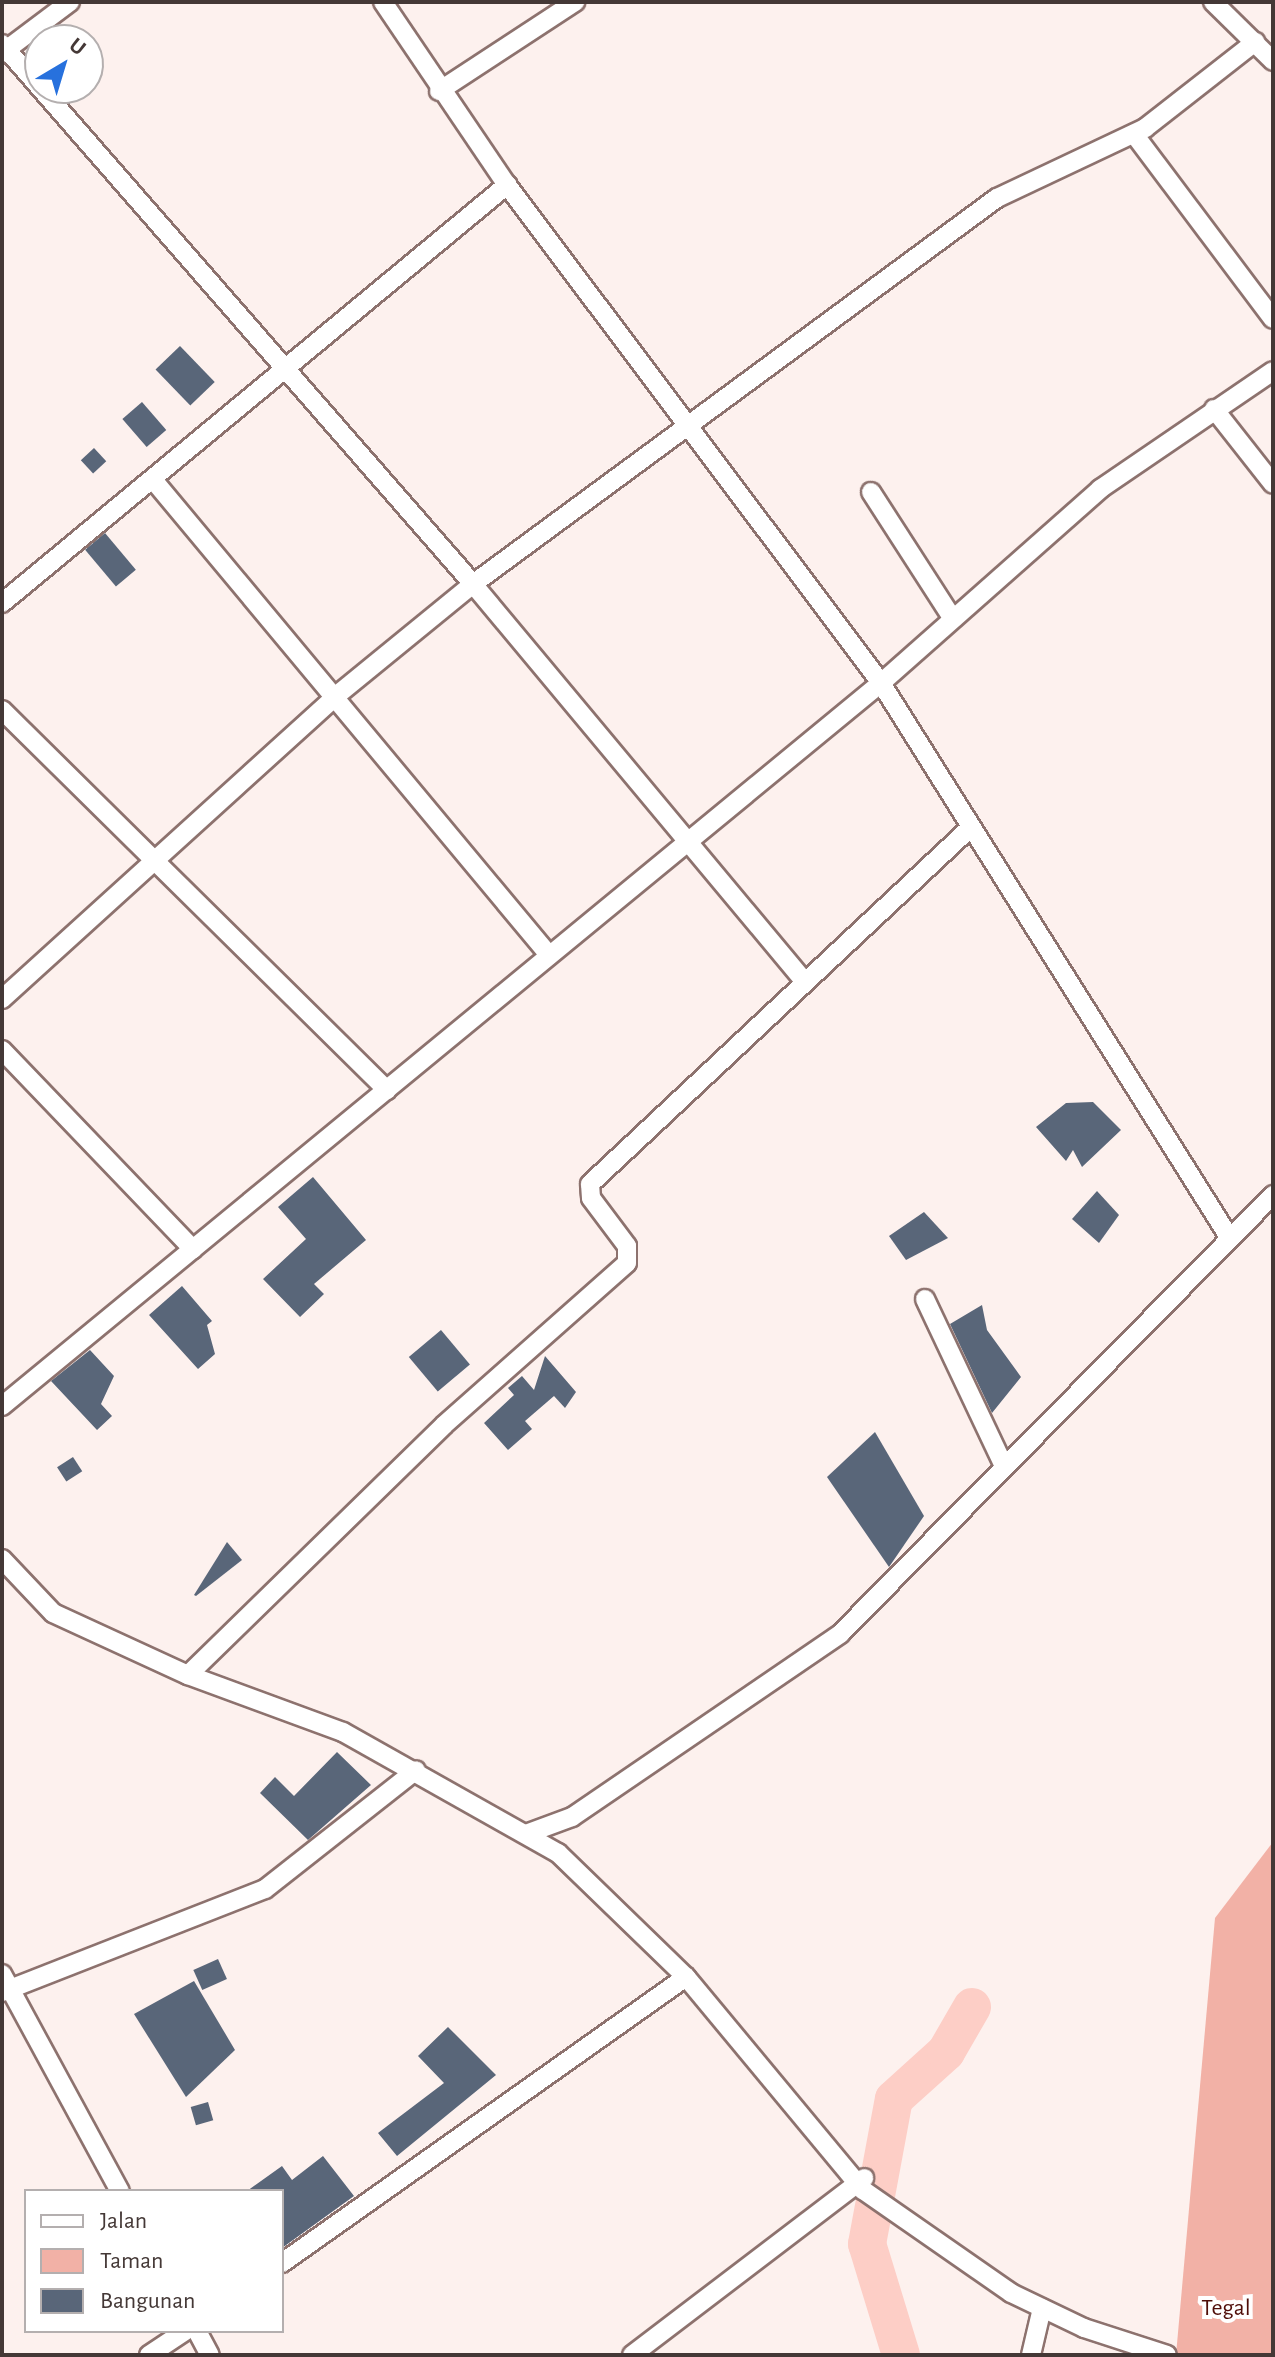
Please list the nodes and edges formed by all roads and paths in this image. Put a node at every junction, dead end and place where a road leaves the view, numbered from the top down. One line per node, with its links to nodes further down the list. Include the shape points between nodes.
1 (70, 2): 6 (street)
2 (383, 2): 8 (street)
3 (575, 2): 8 (street)
4 (1213, 2): 5 (street)
5 (1255, 42): 7 (street); 9 (street)
6 (3, 49): 12 (street)
7 (1273, 61)
8 (439, 91): 10 (street)
9 (1134, 134): 11 (street); 15 (street, via 997,198)
10 (507, 185): 12 (street); 15 (street)
11 (1273, 319)
12 (287, 370): 16 (street); 19 (street)
13 (1273, 371): 14 (street)
14 (1214, 409): 17 (street); 21 (street, via 1100,489)
15 (686, 421): 19 (street); 22 (street)
16 (155, 482): 20 (street); 23 (street)
17 (1273, 484)
18 (871, 492): 21 (street)
19 (473, 584): 23 (street); 26 (street)
20 (2, 603)
21 (953, 619): 22 (street)
22 (881, 683): 25 (street); 26 (street)
23 (337, 695): 27 (street); 28 (street)
24 (2, 710): 27 (street)
25 (969, 829): 29 (street); 34 (street)
26 (686, 843): 28 (street); 29 (street)
27 (154, 856): 30 (street); 32 (street)
28 (549, 955): 32 (street)
29 (805, 982): 40 (street, via 590,1184 591,1198 627,1246 627,1263 444,1425)
30 (2, 999)
31 (2, 1050): 35 (street)
32 (387, 1090): 35 (street)
33 (1273, 1195): 34 (street)
34 (1229, 1237): 38 (street)
35 (193, 1249): 37 (street)
36 (925, 1299): 38 (street)
37 (5, 1398)
38 (1004, 1466): 42 (street, via 840,1634 774,1685 572,1817)
39 (2, 1559): 40 (street, via 53,1613)
40 (188, 1675): 41 (street, via 319,1721)
41 (416, 1770): 42 (street); 44 (street, via 265,1889)
42 (526, 1834): 43 (street, via 582,1874)
43 (686, 1977): 45 (street); 47 (street)
44 (5, 1985): 46 (street)
45 (860, 2181): 48 (street); 53 (street)
46 (119, 2189)
47 (284, 2262)
48 (1042, 2308): 54 (street); 55 (street)
49 (182, 2333): 51 (street)
50 (198, 2333): 52 (street)
51 (149, 2355)
52 (210, 2355)
53 (632, 2355)
54 (1031, 2355)
55 (1167, 2355)

